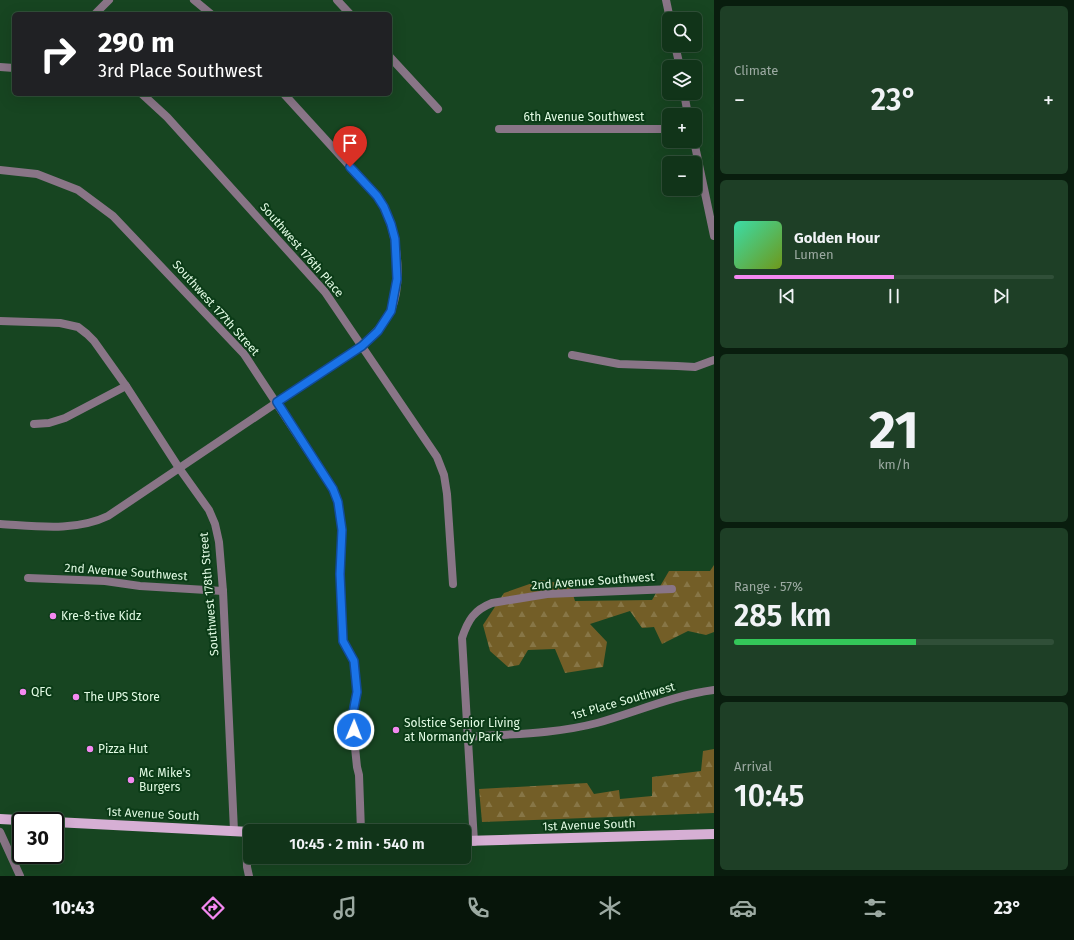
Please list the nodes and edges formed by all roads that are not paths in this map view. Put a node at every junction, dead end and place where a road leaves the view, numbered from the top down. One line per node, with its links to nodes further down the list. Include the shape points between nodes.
1 (109, 0): 5 (street)
2 (194, 0): 6 (street)
3 (337, 0): 7 (street)
4 (666, 0): 8 (street)
5 (97, 12)
6 (209, 12)
7 (348, 12)
8 (669, 12)
9 (392, 59): 14 (street)
10 (0, 67): 11 (street)
11 (12, 68)
12 (144, 96): 21 (street, Southwest 176th Place, via 167,117 326,292)
13 (286, 96): 21 (street, via 377,196 391,224 397,260 394,299 391,311 378,331)
14 (438, 109)
15 (499, 129): 16 (street, 6th Avenue Southwest)
16 (662, 129)
17 (695, 148): 19 (street)
18 (0, 170): 25 (street, Southwest 177th Street, via 37,174 78,190 113,216 244,354)
19 (714, 236)
20 (0, 321): 24 (street, Southwest 178th Street, via 60,323 78,327 94,341)
21 (362, 346): 25 (street); 30 (street, Southwest 176th Place, via 437,457 444,475)
22 (572, 355): 23 (street, via 619,364 695,367)
23 (714, 360)
24 (126, 386): 26 (street, via 64,418); 27 (street, Southwest 178th Street)
25 (277, 402): 27 (street); 38 (street, Southwest 177th Street, via 333,489 340,512 343,641 354,661 357,692 352,718 359,775)
26 (34, 424)
27 (180, 468): 28 (street, via 96,522 65,526); 32 (street, Southwest 178th Street, via 209,510 215,524)
28 (0, 524)
29 (28, 578): 32 (street, 2nd Avenue Southwest, via 105,581 140,586)
30 (454, 584)
31 (672, 589): 34 (street, 2nd Avenue Southwest, via 547,594 483,606 467,623 462,638)
32 (223, 591): 40 (street, Southwest 178th Street)
33 (714, 690): 34 (street, 1st Place Southwest, via 680,697 570,729)
34 (467, 737): 39 (street)
35 (0, 819): 36 (main road)
36 (12, 820)
37 (64, 822): 40 (main road, 1st Avenue South)
38 (361, 824)
39 (469, 824)
40 (234, 831): 42 (main road, 1st Avenue South)
41 (0, 832): 46 (street)
42 (243, 832)
43 (714, 834): 44 (main road, 1st Avenue South)
44 (471, 842)
45 (247, 864): 47 (street)
46 (20, 876)
47 (249, 876)

